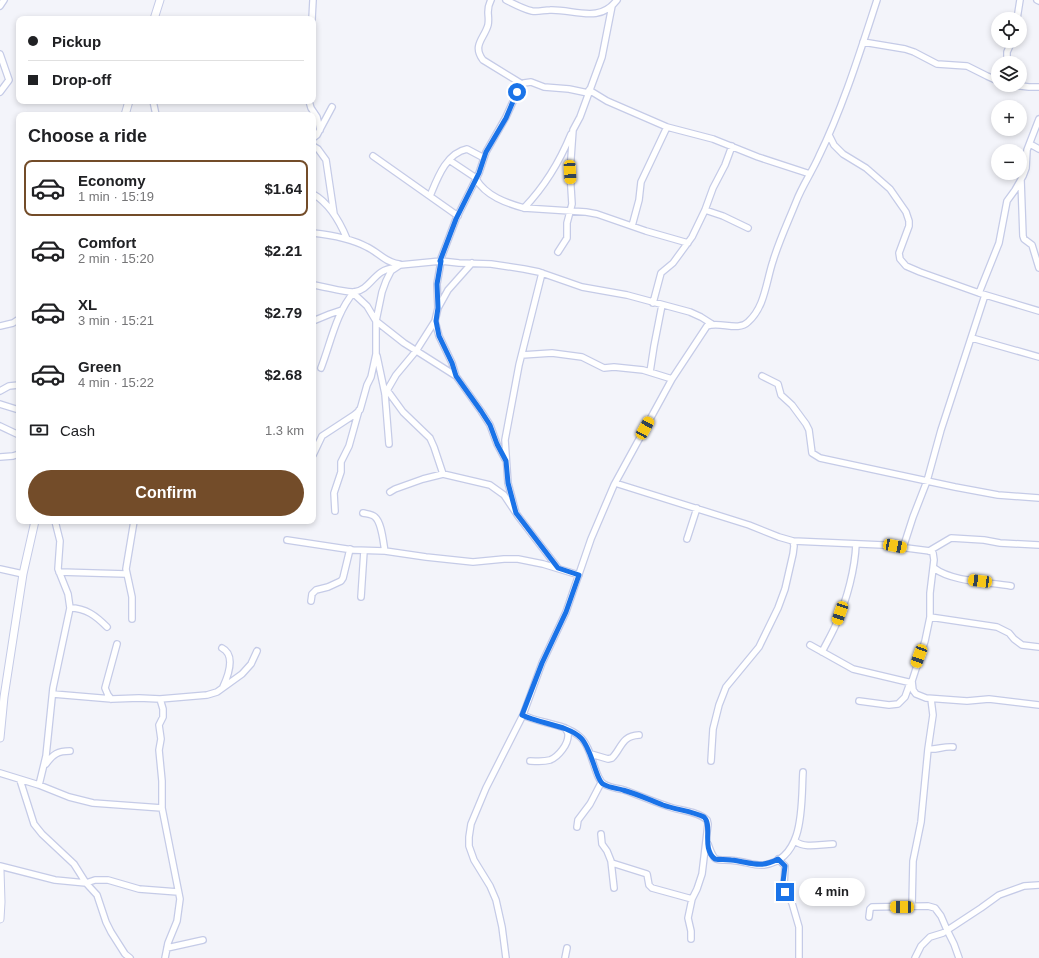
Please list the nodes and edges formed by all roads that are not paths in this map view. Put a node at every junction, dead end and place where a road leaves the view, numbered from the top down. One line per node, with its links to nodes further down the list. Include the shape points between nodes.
1 (4, 0): 9 (street)
2 (160, 0): 12 (street)
3 (313, 0): 13 (street)
4 (491, 0): 17 (street, via 488,6 488,23 478,48 480,56)
5 (506, 0): 10 (street, via 532,11 593,13 605,11)
6 (617, 0): 10 (street)
7 (877, 0): 14 (street)
8 (1020, 0): 11 (street)
9 (0, 6)
10 (612, 6): 21 (street, via 604,48)
11 (1018, 12)
12 (155, 16)
13 (312, 16)
14 (863, 42): 16 (street, via 905,49 937,64 967,66); 28 (street)
15 (0, 54): 20 (street, via 9,80)
16 (991, 78)
17 (522, 84): 21 (street, via 531,82 544,87); 36 (street)
18 (1034, 87): 19 (street)
19 (1039, 91)
20 (0, 92)
21 (588, 92): 25 (street); 27 (street)
22 (332, 107): 26 (street)
23 (316, 116): 26 (street)
24 (1039, 119): 30 (street)
25 (666, 127): 31 (street); 48 (street, via 641,182)
26 (320, 130): 29 (street)
27 (573, 130): 43 (street, via 561,157); 45 (street, via 570,172 573,198)
28 (829, 135): 38 (street); 62 (street, via 843,154 866,168 890,189 906,212 909,226 899,253 902,262 920,272)
29 (316, 136)
30 (1030, 144): 33 (street); 34 (street)
31 (732, 146): 38 (street, via 758,158); 44 (street)
32 (316, 148): 46 (street, via 326,160)
33 (1039, 149)
34 (1027, 150)
35 (373, 156): 41 (street)
36 (484, 158): 37 (street, via 467,148); 39 (street)
37 (449, 160): 39 (street); 41 (street)
38 (810, 174): 72 (street, via 796,200 773,260 765,293 754,315 742,326)
39 (476, 179): 43 (street, via 488,194); 47 (street)
40 (1021, 180): 58 (street, via 1022,234 1024,240 1032,245); 62 (street, via 1007,201 999,243)
41 (430, 196): 47 (street)
42 (316, 197): 46 (street)
43 (524, 208): 45 (street)
44 (705, 210): 49 (street); 52 (street)
45 (570, 211): 48 (street, via 597,214); 53 (street, via 567,238)
46 (334, 214): 51 (street)
47 (458, 216): 54 (street)
48 (632, 226): 52 (street)
49 (748, 228)
50 (316, 233): 51 (street)
51 (347, 239): 56 (street, via 368,247 393,264)
52 (688, 243): 63 (street, via 673,263 661,273)
53 (558, 252)
54 (441, 261): 55 (street); 56 (street); 65 (street, via 437,284)
55 (472, 263): 59 (street, via 524,269); 65 (street, via 448,290)
56 (400, 264): 57 (street)
57 (394, 268): 61 (street, via 383,270 368,285); 71 (street, via 386,281)
58 (1039, 268)
59 (542, 274): 63 (street, via 582,287 627,295); 77 (street)
60 (316, 285): 61 (street)
61 (353, 292): 66 (street); 71 (street, via 367,306)
62 (982, 294): 67 (street); 74 (street)
63 (653, 303): 64 (street)
64 (662, 305): 72 (street, via 690,312); 80 (street)
65 (438, 308): 70 (street)
66 (342, 310): 69 (street); 79 (street)
67 (1039, 311)
68 (16, 320): 73 (street)
69 (316, 320)
70 (436, 321): 75 (street); 81 (street, via 439,336)
71 (376, 322): 75 (street); 76 (street)
72 (712, 324): 83 (street, via 707,326)
73 (0, 326)
74 (972, 338): 78 (street); 98 (street)
75 (416, 351): 81 (street); 86 (street)
76 (376, 354): 86 (street); 89 (street)
77 (522, 355): 80 (street, via 552,353 582,357 604,368); 96 (street, via 504,440)
78 (1039, 357)
79 (321, 368)
80 (650, 372): 83 (street)
81 (456, 376): 96 (street, via 490,425)
82 (762, 376): 98 (street, via 778,384 781,395 806,424 811,449 815,455)
83 (672, 379): 99 (street)
84 (16, 385): 85 (street)
85 (0, 391)
86 (386, 392): 92 (street); 97 (street, via 430,438)
87 (0, 404): 88 (street)
88 (16, 409)
89 (360, 410): 93 (street, via 322,436); 103 (street, via 349,446 341,462 341,472 334,493)
90 (0, 426): 91 (street)
91 (16, 434)
92 (389, 444)
93 (316, 449)
94 (16, 455): 95 (street)
95 (0, 457)
96 (506, 461): 105 (street, via 508,483)
97 (443, 474): 100 (street); 105 (street, via 482,482 498,489)
98 (927, 481): 101 (street, via 998,494); 114 (street)
99 (615, 483): 102 (street); 125 (street)
100 (390, 492)
101 (1039, 498)
102 (697, 508): 109 (street); 111 (street)
103 (335, 511)
104 (363, 513): 117 (street, via 378,520)
105 (516, 513): 119 (street)
106 (34, 524): 123 (street)
107 (57, 524): 122 (street, via 60,541)
108 (134, 524): 124 (street)
109 (687, 539)
110 (287, 540): 115 (street)
111 (792, 541): 112 (street); 157 (street, via 794,554 778,608 759,647 726,688 719,705 713,729)
112 (856, 544): 114 (street); 138 (street, via 844,604)
113 (1039, 545): 118 (street, via 951,538)
114 (904, 548): 118 (street)
115 (350, 549): 116 (street); 128 (street, via 341,581 316,590)
116 (364, 551): 117 (street); 127 (street)
117 (385, 551): 119 (street, via 473,562 518,559)
118 (929, 551): 120 (street, via 934,556)
119 (558, 568): 125 (street)
120 (934, 568): 126 (street, via 959,578); 130 (street)
121 (0, 569): 123 (street)
122 (59, 572): 124 (street); 129 (street, via 68,594)
123 (23, 574): 142 (street)
124 (126, 574): 131 (street, via 132,597)
125 (579, 575): 148 (street)
126 (1012, 586)
127 (361, 597)
128 (311, 601)
129 (70, 608): 132 (street, via 82,609); 141 (street)
130 (930, 617): 135 (street, via 997,627 1009,633 1022,645); 139 (street)
131 (132, 619)
132 (107, 627)
133 (117, 644): 143 (street, via 105,688)
134 (810, 644): 138 (street)
135 (1039, 647)
136 (222, 648): 140 (street, via 228,655 230,669)
137 (257, 651): 140 (street, via 248,668)
138 (822, 652): 139 (street, via 858,671)
139 (911, 683): 145 (street, via 916,694); 146 (street, via 898,704)
140 (223, 688): 144 (street, via 207,695)
141 (53, 694): 143 (street); 158 (street)
142 (2, 696): 151 (street)
143 (112, 699): 144 (street)
144 (160, 699): 164 (street, via 163,709 159,725)
145 (931, 699): 147 (street, via 989,699); 153 (street, via 933,715)
146 (859, 701)
147 (1039, 705)
148 (522, 715): 149 (street); 190 (street, via 486,788 471,824 469,837 471,853 496,900)
149 (565, 728): 155 (street, via 580,737); 156 (street, via 567,740 557,755 542,762)
150 (638, 735): 155 (street, via 625,740 612,758)
151 (0, 738)
152 (953, 747): 153 (street)
153 (928, 749): 180 (street, via 921,822 913,861)
154 (70, 751): 158 (street, via 56,753)
155 (591, 754): 162 (street)
156 (530, 761)
157 (711, 761)
158 (44, 767): 163 (street)
159 (803, 772): 167 (street)
160 (0, 774): 161 (street)
161 (20, 780): 163 (street); 174 (street, via 34,824 74,864)
162 (601, 783): 165 (street, via 578,820); 168 (street, via 704,817 708,824)
163 (39, 785): 164 (street, via 68,797 93,803)
164 (162, 808): 177 (street)
165 (577, 827)
166 (601, 834): 171 (street, via 602,844)
167 (795, 840): 169 (street, via 814,846); 170 (street, via 787,853)
168 (707, 841): 170 (street, via 715,859 760,865); 178 (street, via 700,884)
169 (833, 844)
170 (778, 859): 192 (street, via 785,866 784,887 799,927)
171 (612, 863): 176 (street); 178 (street, via 647,874 652,888)
172 (0, 866): 174 (street, via 55,880)
173 (0, 870): 179 (street)
174 (86, 883): 177 (street, via 108,880 139,889); 188 (street, via 97,895 111,932)
175 (1039, 885): 183 (street, via 1024,886 999,895)
176 (614, 888)
177 (178, 892): 186 (street, via 177,921)
178 (692, 899): 184 (street, via 688,918)
179 (1, 901): 182 (street)
180 (912, 906): 181 (street, via 872,907); 183 (street, via 935,908)
181 (869, 917)
182 (0, 919)
183 (947, 930): 193 (street, via 930,937 921,946); 194 (street)
184 (691, 939)
185 (203, 940): 186 (street)
186 (167, 948): 189 (street)
187 (567, 948): 191 (street)
188 (130, 958)
189 (166, 958)
190 (506, 958)
191 (565, 958)
192 (799, 958)
193 (915, 958)
194 (959, 958)

